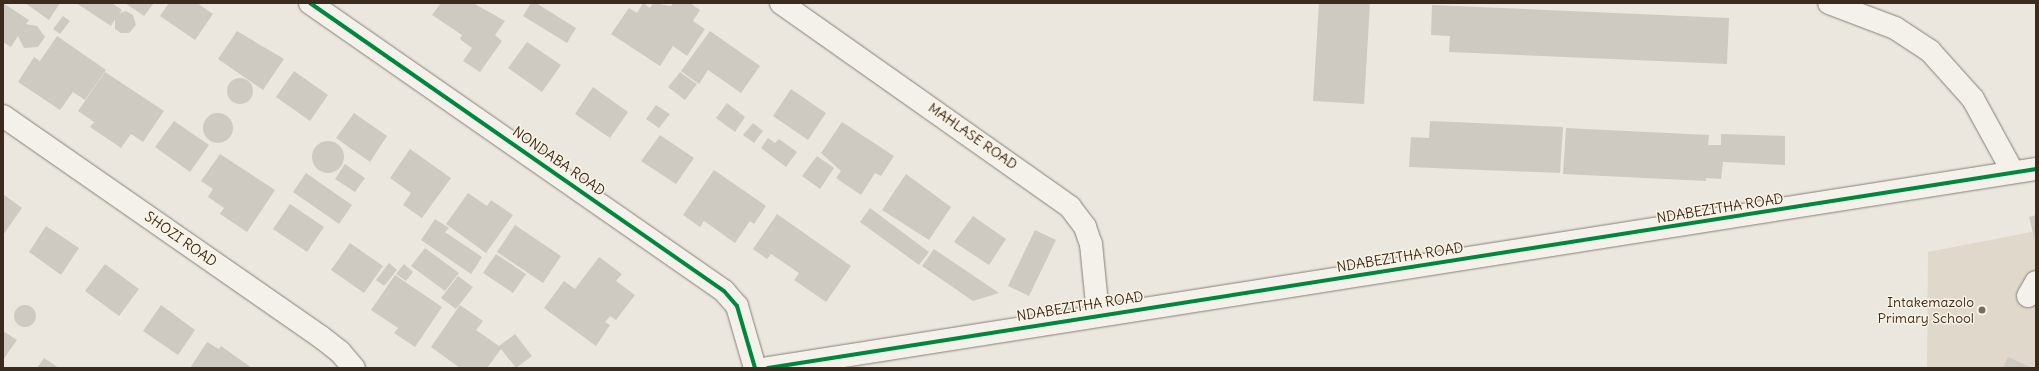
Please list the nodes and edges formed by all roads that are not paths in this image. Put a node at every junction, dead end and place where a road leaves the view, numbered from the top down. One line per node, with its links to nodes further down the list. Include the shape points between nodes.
1 (310, 3): 9 (street, NONDABA ROAD, via 724,291 736,306)
2 (781, 3): 7 (street, MAHLASE ROAD, via 1070,207 1085,227 1091,244)
3 (1829, 3): 6 (street, via 1895,28 1930,51 1973,99)
4 (3, 116): 8 (street, SHOZI ROAD, via 314,332 340,352)
5 (2036, 169): 6 (street, NDABEZITHA ROAD)
6 (2013, 172): 7 (street, NDABEZITHA ROAD, via 1699,223)
7 (1098, 314): 10 (street, NDABEZITHA ROAD)
8 (354, 368)
9 (755, 368)
10 (768, 368)

